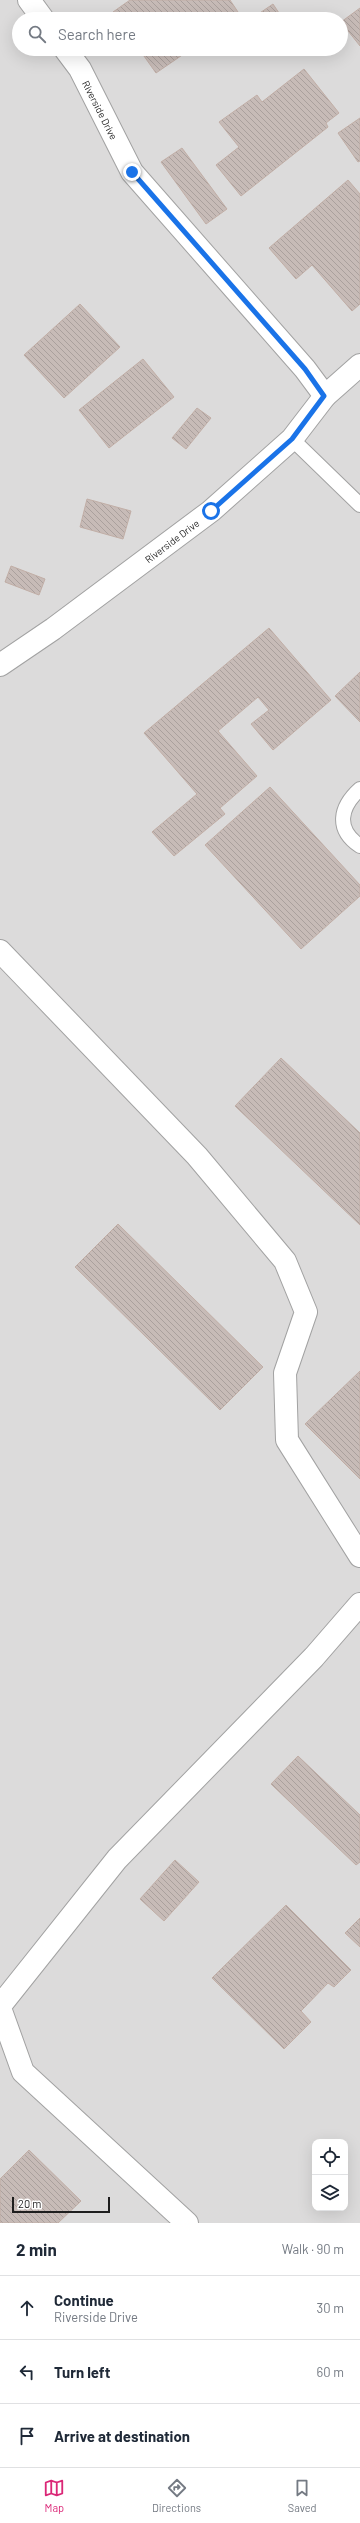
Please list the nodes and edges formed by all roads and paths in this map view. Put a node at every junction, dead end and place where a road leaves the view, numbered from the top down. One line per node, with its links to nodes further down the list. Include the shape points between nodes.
1 (29, 0): 2 (street)
2 (38, 12)
3 (70, 56): 5 (street, Riverside Drive, via 80,69 132,172 305,369)
4 (360, 365): 5 (street, Riverside Drive)
5 (324, 396): 6 (street, Riverside Drive)
6 (292, 439): 7 (lane); 8 (street, Riverside Drive, via 211,511 59,625)
7 (360, 504)
8 (0, 665)
9 (360, 789): 10 (lane, via 348,799 343,820 345,831)
10 (360, 846)
11 (0, 951): 12 (street, via 197,1156 285,1261 306,1312 285,1373 287,1440)
12 (360, 1556)
13 (360, 1604): 14 (street, via 314,1657 117,1859)
14 (0, 2007): 15 (street, via 22,2072)
15 (187, 2223)

